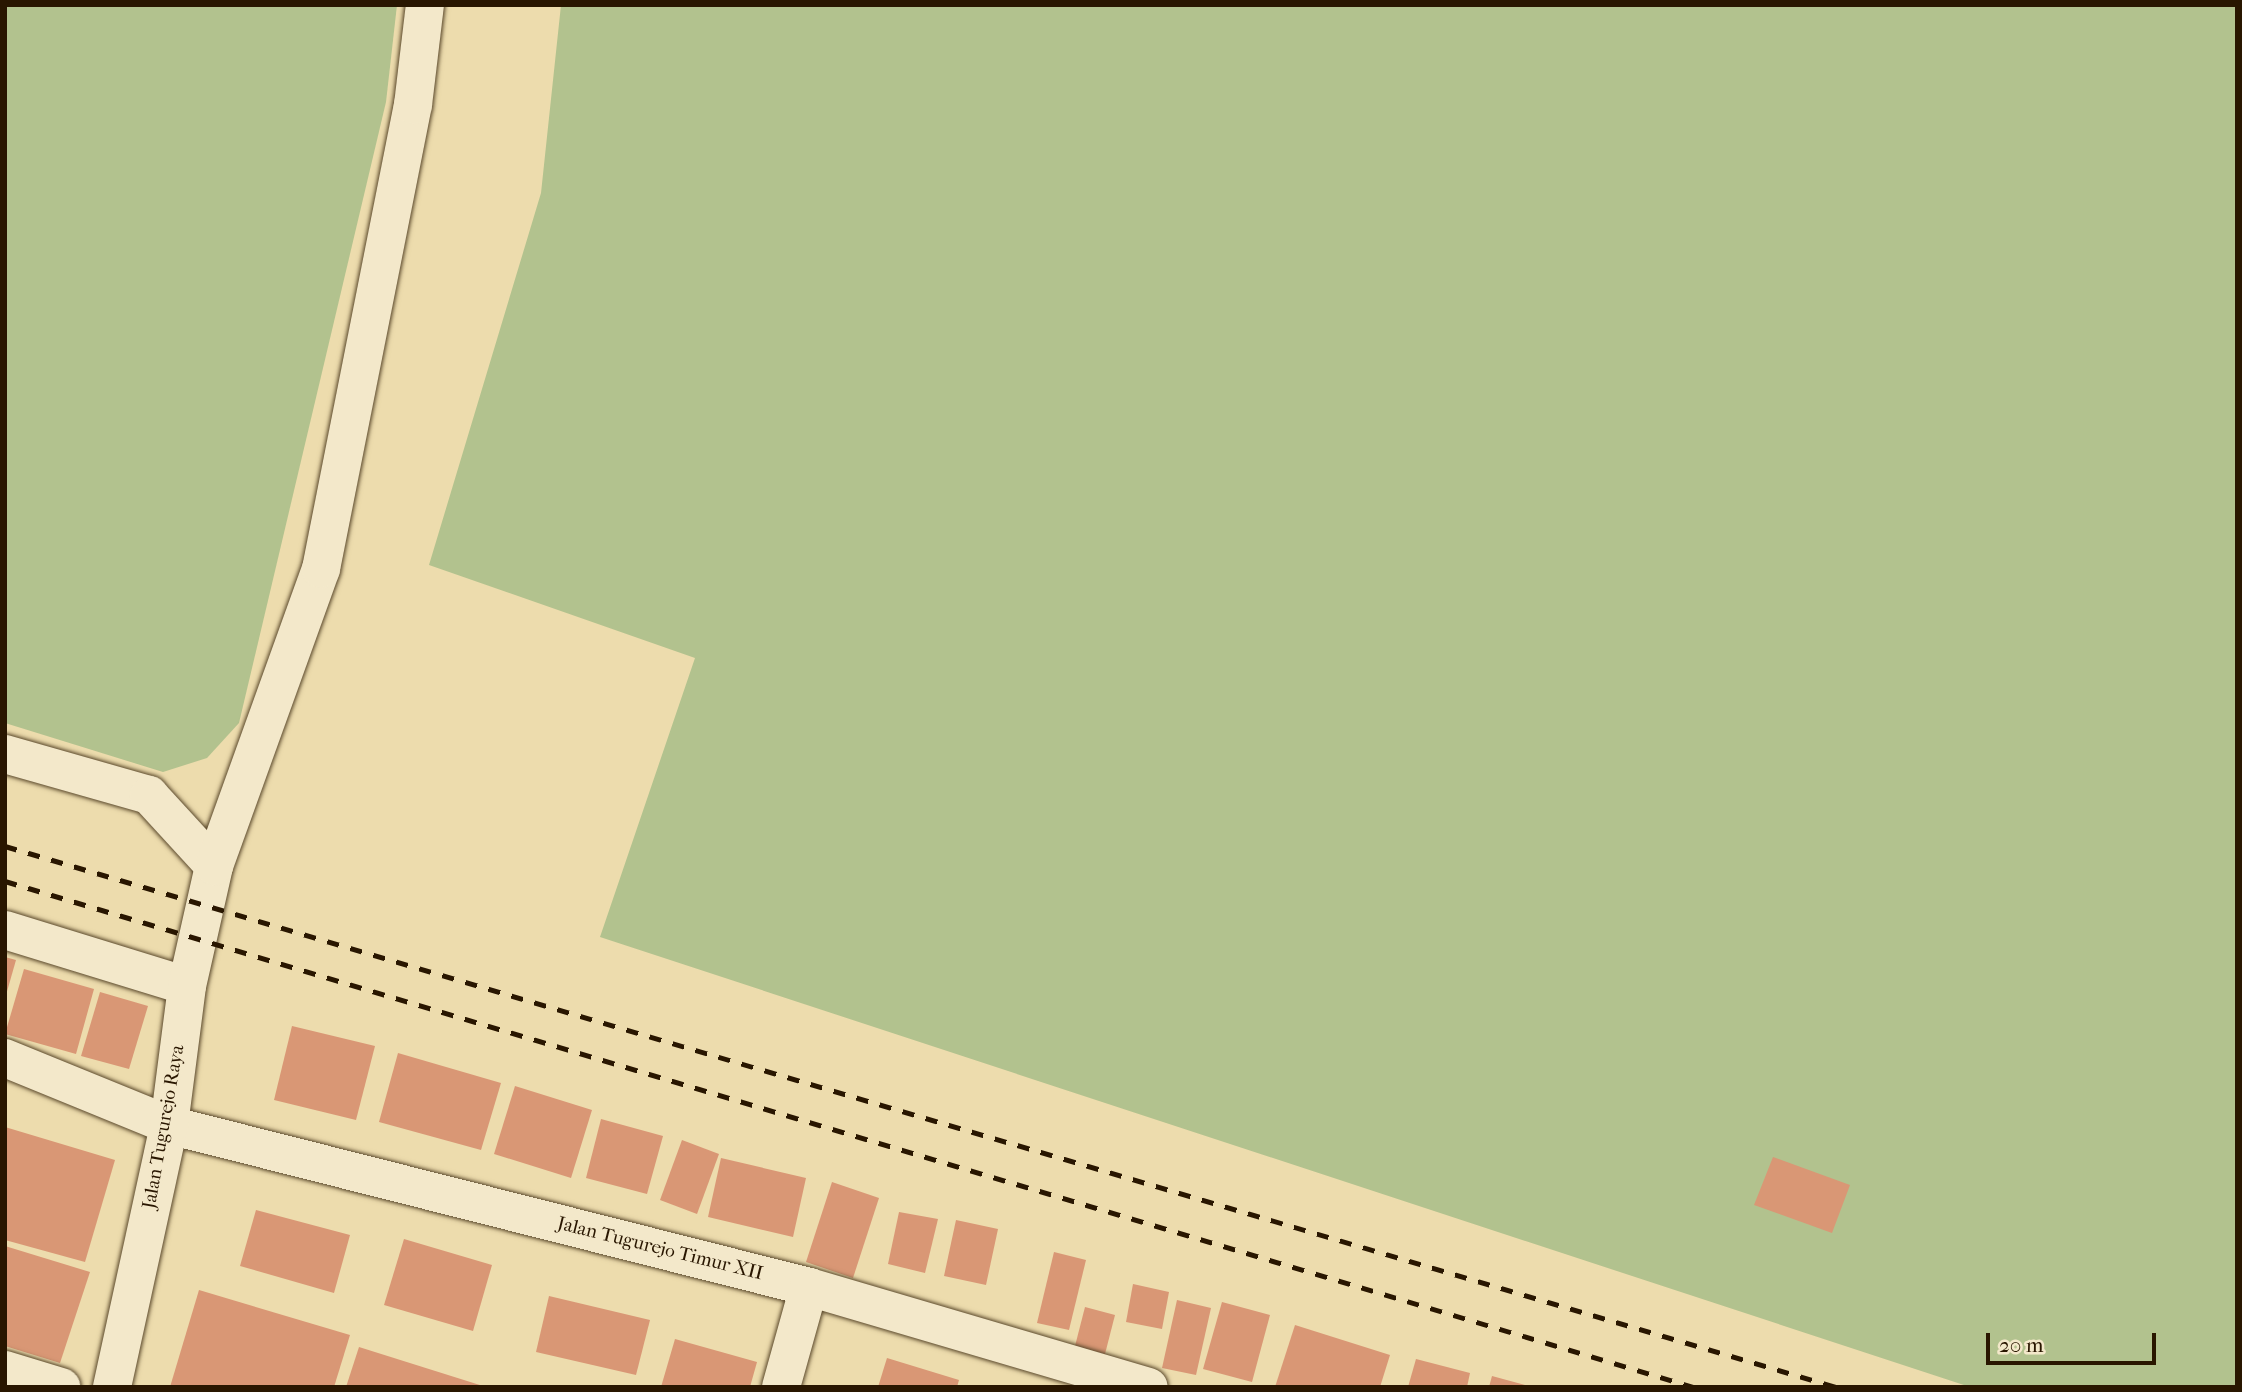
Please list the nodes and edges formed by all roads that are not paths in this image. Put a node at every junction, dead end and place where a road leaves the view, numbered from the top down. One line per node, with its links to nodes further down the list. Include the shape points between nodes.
1 (425, 5): 3 (street, Jalan Tugurejo Raya, via 413,105 321,569)
2 (5, 754): 3 (street, via 149,795)
3 (214, 866): 5 (street, Jalan Tugurejo Raya)
4 (5, 930): 5 (street)
5 (187, 986): 7 (street, Jalan Tugurejo Raya)
6 (5, 1058): 7 (street, Jalan Tugurejo Timur XII)
7 (169, 1125): 8 (street, Jalan Tugurejo Timur XII); 11 (street, Jalan Tugurejo Raya)
8 (809, 1287): 12 (street); 13 (street, Jalan Tugurejo Timur XII)
9 (5, 1370): 10 (street)
10 (61, 1387)
11 (111, 1387)
12 (781, 1387)
13 (1149, 1387)

